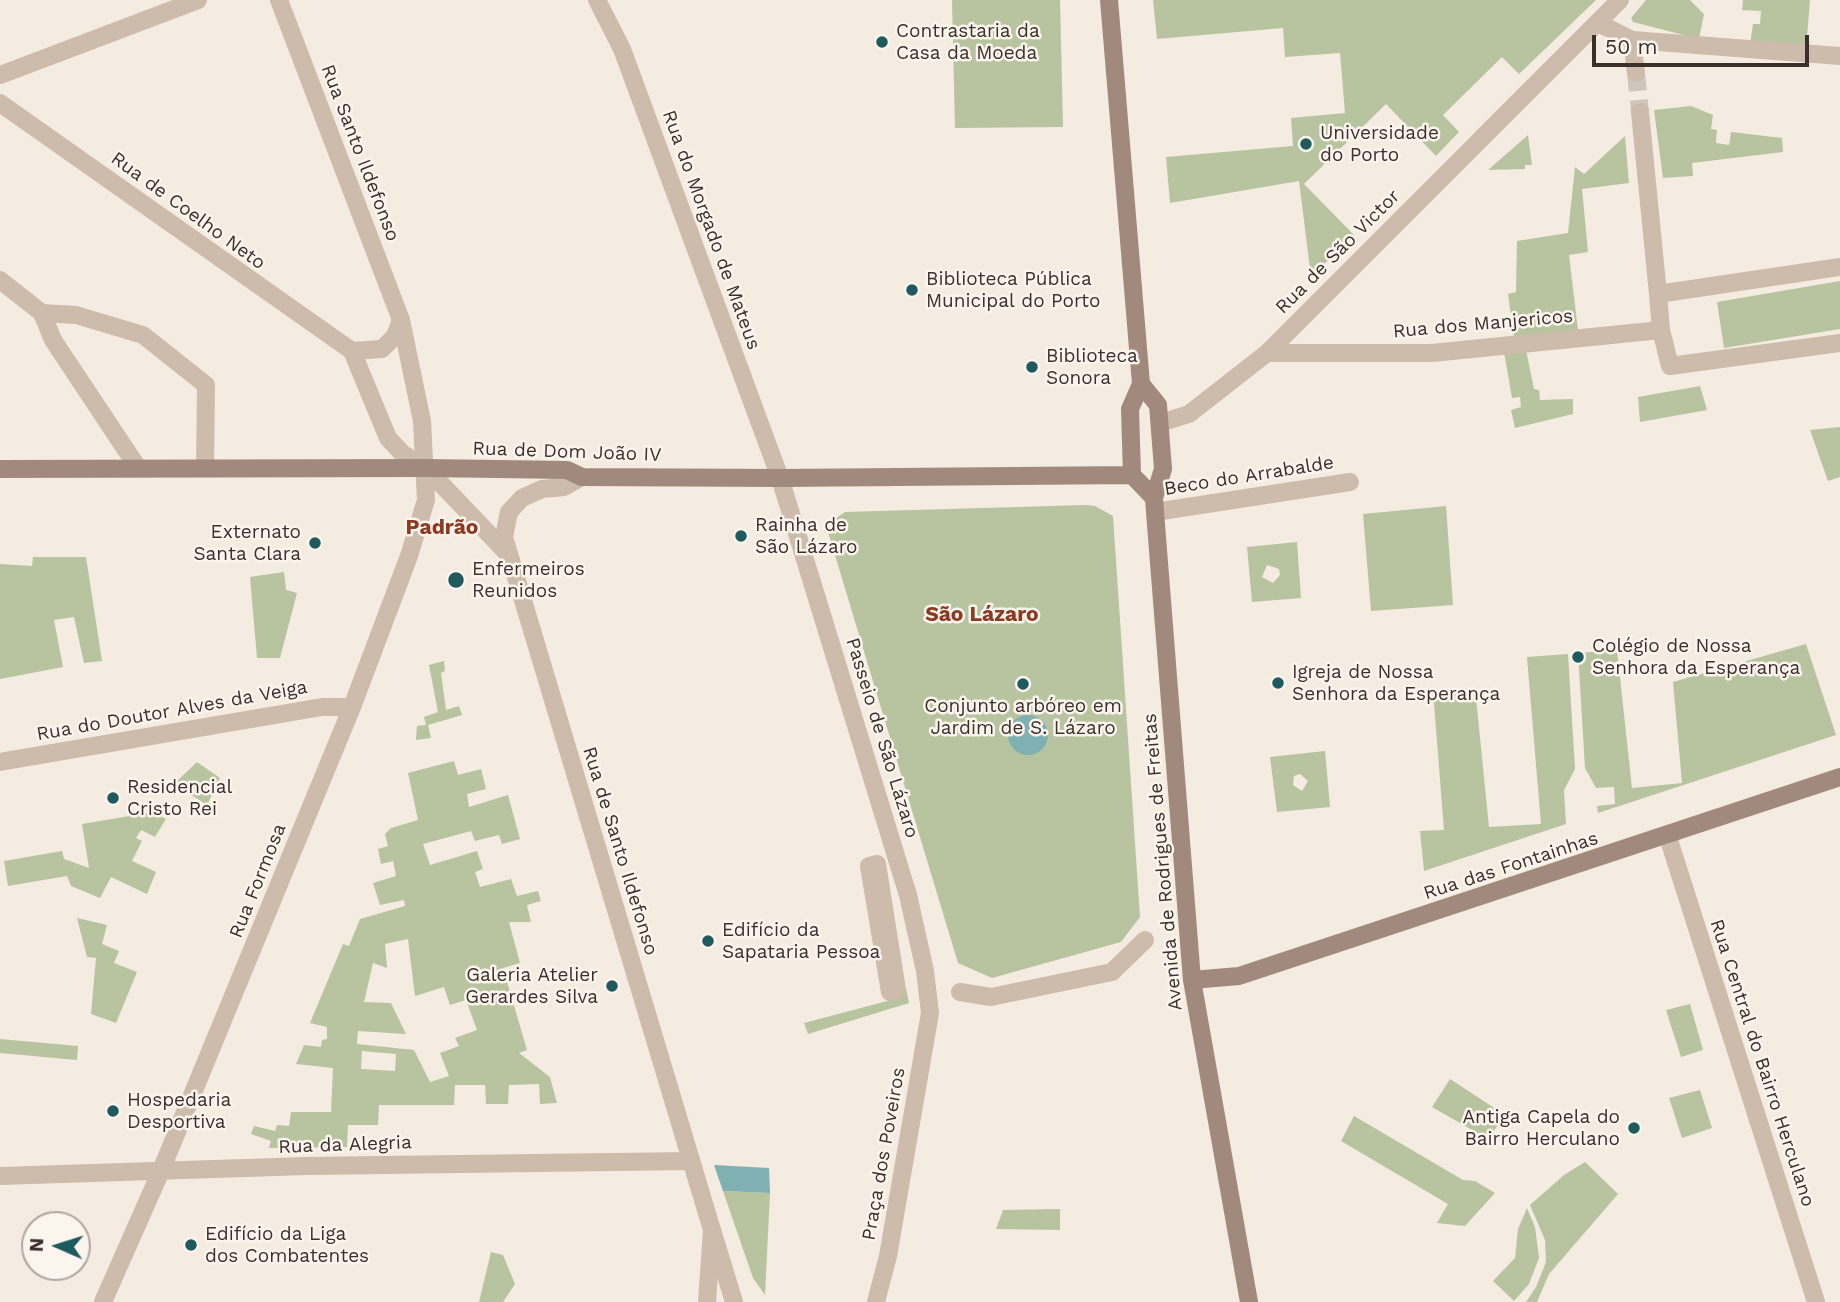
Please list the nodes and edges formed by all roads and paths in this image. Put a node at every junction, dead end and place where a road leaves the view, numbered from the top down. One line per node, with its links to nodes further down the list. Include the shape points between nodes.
1 (198, 0): 10 (street)
2 (279, 0): 17 (street, Rua Santo Ildefonso)
3 (597, 0): 30 (street, Rua do Morgado de Mateus, via 622,49)
4 (1109, 0): 22 (main road, Avenida de Rodrigues de Freitas)
5 (1620, 0): 6 (street, Rua de São Victor)
6 (1598, 23): 7 (street); 21 (street, Rua de São Victor)
7 (1632, 40): 8 (street); 9 (street)
8 (1840, 56)
9 (1636, 73)
10 (0, 75)
11 (0, 103): 20 (street, Rua de Coelho Neto)
12 (1640, 112): 15 (street)
13 (1840, 267): 15 (street)
14 (0, 280): 16 (street)
15 (1658, 294): 18 (street)
16 (42, 313): 24 (street, via 76,315 143,335 206,384); 25 (street, via 53,340)
17 (401, 320): 20 (street, via 395,336 382,349); 26 (street, Rua Santo Ildefonso, via 422,421)
18 (1661, 330): 19 (street, via 1670,366); 21 (street, Rua dos Manjericos, via 1433,353)
19 (1840, 343)
20 (352, 351): 26 (street, via 388,438)
21 (1267, 353): 23 (street, Rua de São Victor, via 1189,414)
22 (1141, 384): 23 (main road, Avenida de Rodrigues de Freitas, via 1158,405); 28 (main road, Avenida de Rodrigues de Freitas, via 1130,409)
23 (1160, 423): 32 (main road, Avenida de Rodrigues de Freitas, via 1163,469)
24 (205, 467): 25 (main road, Rua de Dom João IV); 26 (main road, Rua de Dom João IV)
25 (138, 468): 27 (main road, Rua de Dom João IV)
26 (426, 468): 29 (main road, Rua de Dom João IV, via 566,470); 33 (street); 34 (street, Rua Formosa, via 426,500 409,556)
27 (0, 469)
28 (1132, 475): 30 (main road, Rua de Dom João IV); 32 (main road)
29 (582, 477): 30 (main road, Rua de Dom João IV); 33 (street, via 522,498 505,523)
30 (780, 478): 42 (street, Passeio de São Lázaro, via 908,895)
31 (1350, 482): 32 (street, Beco do Arrabalde)
32 (1154, 505): 39 (main road, Avenida de Rodrigues de Freitas)
33 (508, 554): 43 (street, Rua de Santo Ildefonso)
34 (352, 707): 35 (street, Rua do Doutor Alves da Veiga, via 322,707); 44 (street, Rua Formosa)
35 (0, 762)
36 (1840, 777): 37 (main road, Rua das Fontainhas)
37 (1668, 837): 39 (main road, Rua das Fontainhas, via 1239,976); 52 (street, Rua Central do Bairro Herculano)
38 (1145, 940): 41 (street, via 1112,972 991,997)
39 (1192, 980): 51 (main road, Avenida de Rodrigues de Freitas)
40 (897, 990): 40 (street, via 890,992 869,866 877,864)
41 (960, 992)
42 (930, 1013): 50 (street, Praça dos Poveiros)
43 (691, 1161): 44 (street, Rua da Alegria, via 306,1166); 46 (street)
44 (160, 1173): 45 (street, Rua da Alegria); 47 (street, Rua Formosa)
45 (0, 1176)
46 (712, 1230): 48 (street); 49 (street)
47 (103, 1302)
48 (707, 1302)
49 (734, 1302)
50 (876, 1302)
51 (1249, 1302)
52 (1816, 1302)

